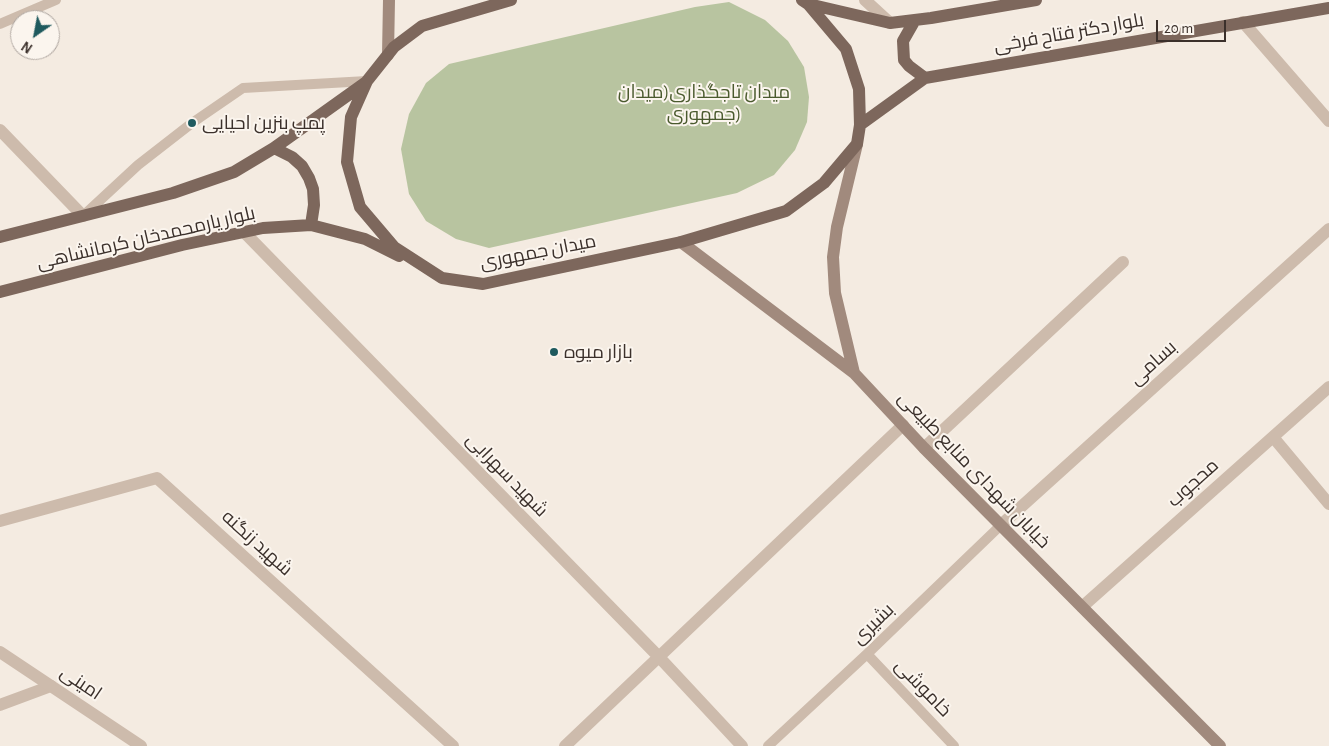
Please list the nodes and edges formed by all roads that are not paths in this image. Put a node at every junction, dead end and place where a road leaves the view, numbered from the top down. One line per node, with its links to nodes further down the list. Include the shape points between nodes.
1 (56, 0): 12 (lane)
2 (389, 0): 13 (main road)
3 (864, 0): 11 (street)
4 (1036, 0): 7 (main road, بلوار دکتر فتاح فرخی)
5 (504, 1): 13 (main road, میدان جمهوری, via 422,26)
6 (805, 2): 11 (main road, بلوار دکتر فتاح فرخی); 17 (main road, via 846,49 859,89)
7 (1011, 2): 9 (main road, بلوار دکتر فتاح فرخی)
8 (1329, 8): 10 (main road, بلوار دکتر فتاح فرخی)
9 (915, 20): 11 (main road, بلوار دکتر فتاح فرخی); 14 (main road, via 903,41 904,60)
10 (1243, 22): 14 (main road, بلوار دکتر فتاح فرخی); 16 (street)
11 (890, 23)
12 (0, 24)
13 (388, 55): 15 (main road, میدان جمهوری)
14 (925, 78): 17 (main road, بلوار دکتر فتاح فرخی)
15 (367, 81): 20 (main road, بلوار یارمحمدخان کرمانشاهی); 21 (lane, via 243,88 192,122 138,165); 28 (main road, میدان جمهوری, via 351,117 346,162 360,207 394,247)
16 (1329, 121)
17 (860, 125): 19 (main road)
18 (0, 130): 21 (street)
19 (857, 144): 26 (main road, میدان جمهوری, via 824,183 786,211); 30 (main road, via 833,257 835,293)
20 (274, 148): 21 (main road, بلوار یارمحمدخان کرمانشاهی, via 234,172 173,193); 22 (main road, via 292,157 309,178 314,205)
21 (83, 216): 25 (main road, بلوار یارمحمدخان کرمانشاهی)
22 (311, 225): 24 (main road, بلوار یارمحمدخان کرمانشاهی); 28 (main road, بلوار یارمحمدخان کرمانشاهی, via 365,239)
23 (1329, 229): 37 (street, بسامی)
24 (244, 232): 29 (main road, بلوار یارمحمدخان کرمانشاهی); 41 (street, شهید سهرابی)
25 (0, 237)
26 (681, 242): 28 (main road, میدان جمهوری, via 483,284); 30 (main road, خیابان شهدای منابع طبیعی)
27 (1124, 262): 34 (street)
28 (442, 278)
29 (0, 292)
30 (854, 373): 32 (main road, خیابان شهدای منابع طبیعی)
31 (1329, 387): 33 (street, محجوب)
32 (903, 425): 34 (main road, خیابان شهدای منابع طبیعی); 41 (street)
33 (1272, 437): 35 (street); 38 (street, محجوب)
34 (924, 448): 37 (main road, خیابان شهدای منابع طبیعی)
35 (1329, 504)
36 (0, 521): 45 (street, شهید زنگنه, via 158,478)
37 (1001, 525): 38 (main road, خیابان شهدای منابع طبیعی); 40 (lane, بشیری)
38 (1082, 607): 50 (main road, خیابان شهدای منابع طبیعی)
39 (0, 652): 42 (street, امینی)
40 (867, 654): 48 (lane, بشیری); 49 (lane, خاموشی)
41 (659, 657): 46 (street); 47 (street, شهید سهرابی)
42 (51, 686): 43 (street); 44 (street, امینی)
43 (0, 705)
44 (141, 746)
45 (453, 746)
46 (565, 746)
47 (742, 746)
48 (768, 746)
49 (954, 746)
50 (1220, 746)

